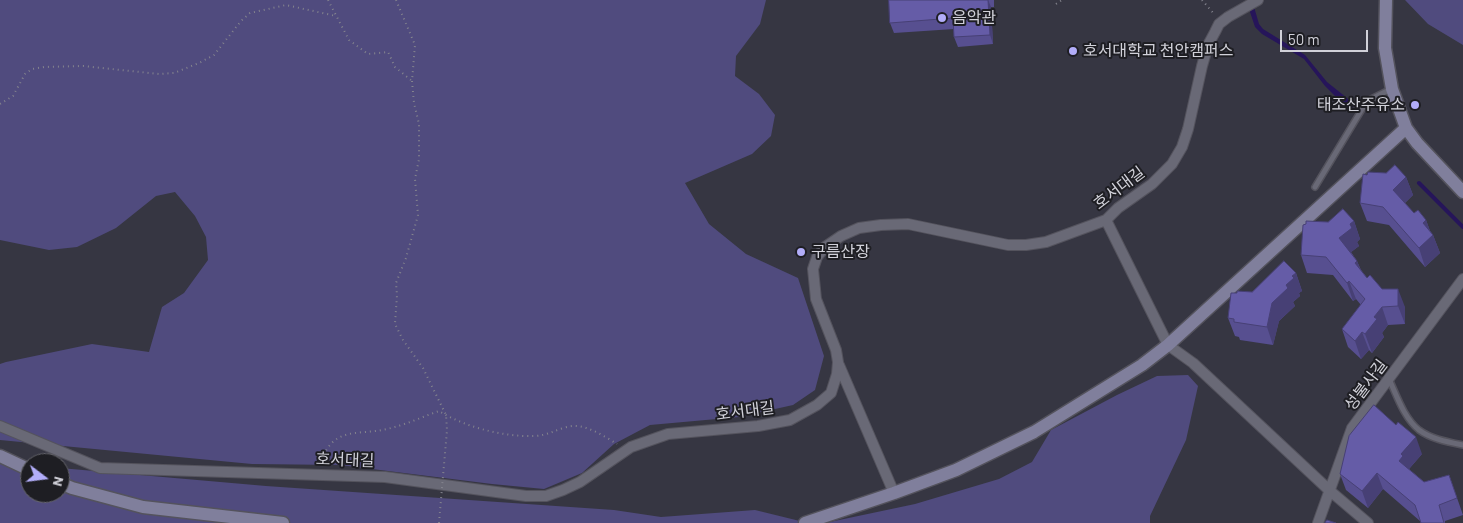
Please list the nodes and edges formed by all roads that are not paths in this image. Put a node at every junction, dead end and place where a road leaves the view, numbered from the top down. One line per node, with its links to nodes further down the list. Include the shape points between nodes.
1 (1258, 0): 7 (street, 호서대길, via 1219,24 1208,45 1182,147 1172,164)
2 (1386, 0): 3 (street, via 1385,48)
3 (1392, 89): 4 (street); 5 (lane, via 1367,101)
4 (1406, 128): 6 (street); 9 (street)
5 (1315, 186)
6 (1463, 192)
7 (1106, 220): 9 (street); 10 (street, 호서대길, via 1046,242 1026,245 1008,245 908,224 881,224 841,236 825,247 813,269 816,299)
8 (1463, 279): 11 (street, 성불사길)
9 (1168, 345): 17 (street, via 1193,363); 18 (street, via 1142,365 1034,432 956,470)
10 (838, 362): 12 (street, 호서대길, via 831,393 790,420 668,434 642,442 580,482 546,496 385,477 100,468); 18 (street)
11 (1389, 379): 13 (lane, via 1418,430 1431,437); 17 (street, 성불사길, via 1352,428)
12 (0, 426)
13 (1463, 445)
14 (0, 456): 15 (street)
15 (20, 465)
16 (70, 487): 19 (street, via 143,507)
17 (1329, 490): 21 (street, 성불사길); 22 (street)
18 (894, 493): 20 (street)
19 (283, 523)
20 (805, 523)
21 (1318, 523)
22 (1368, 523)

